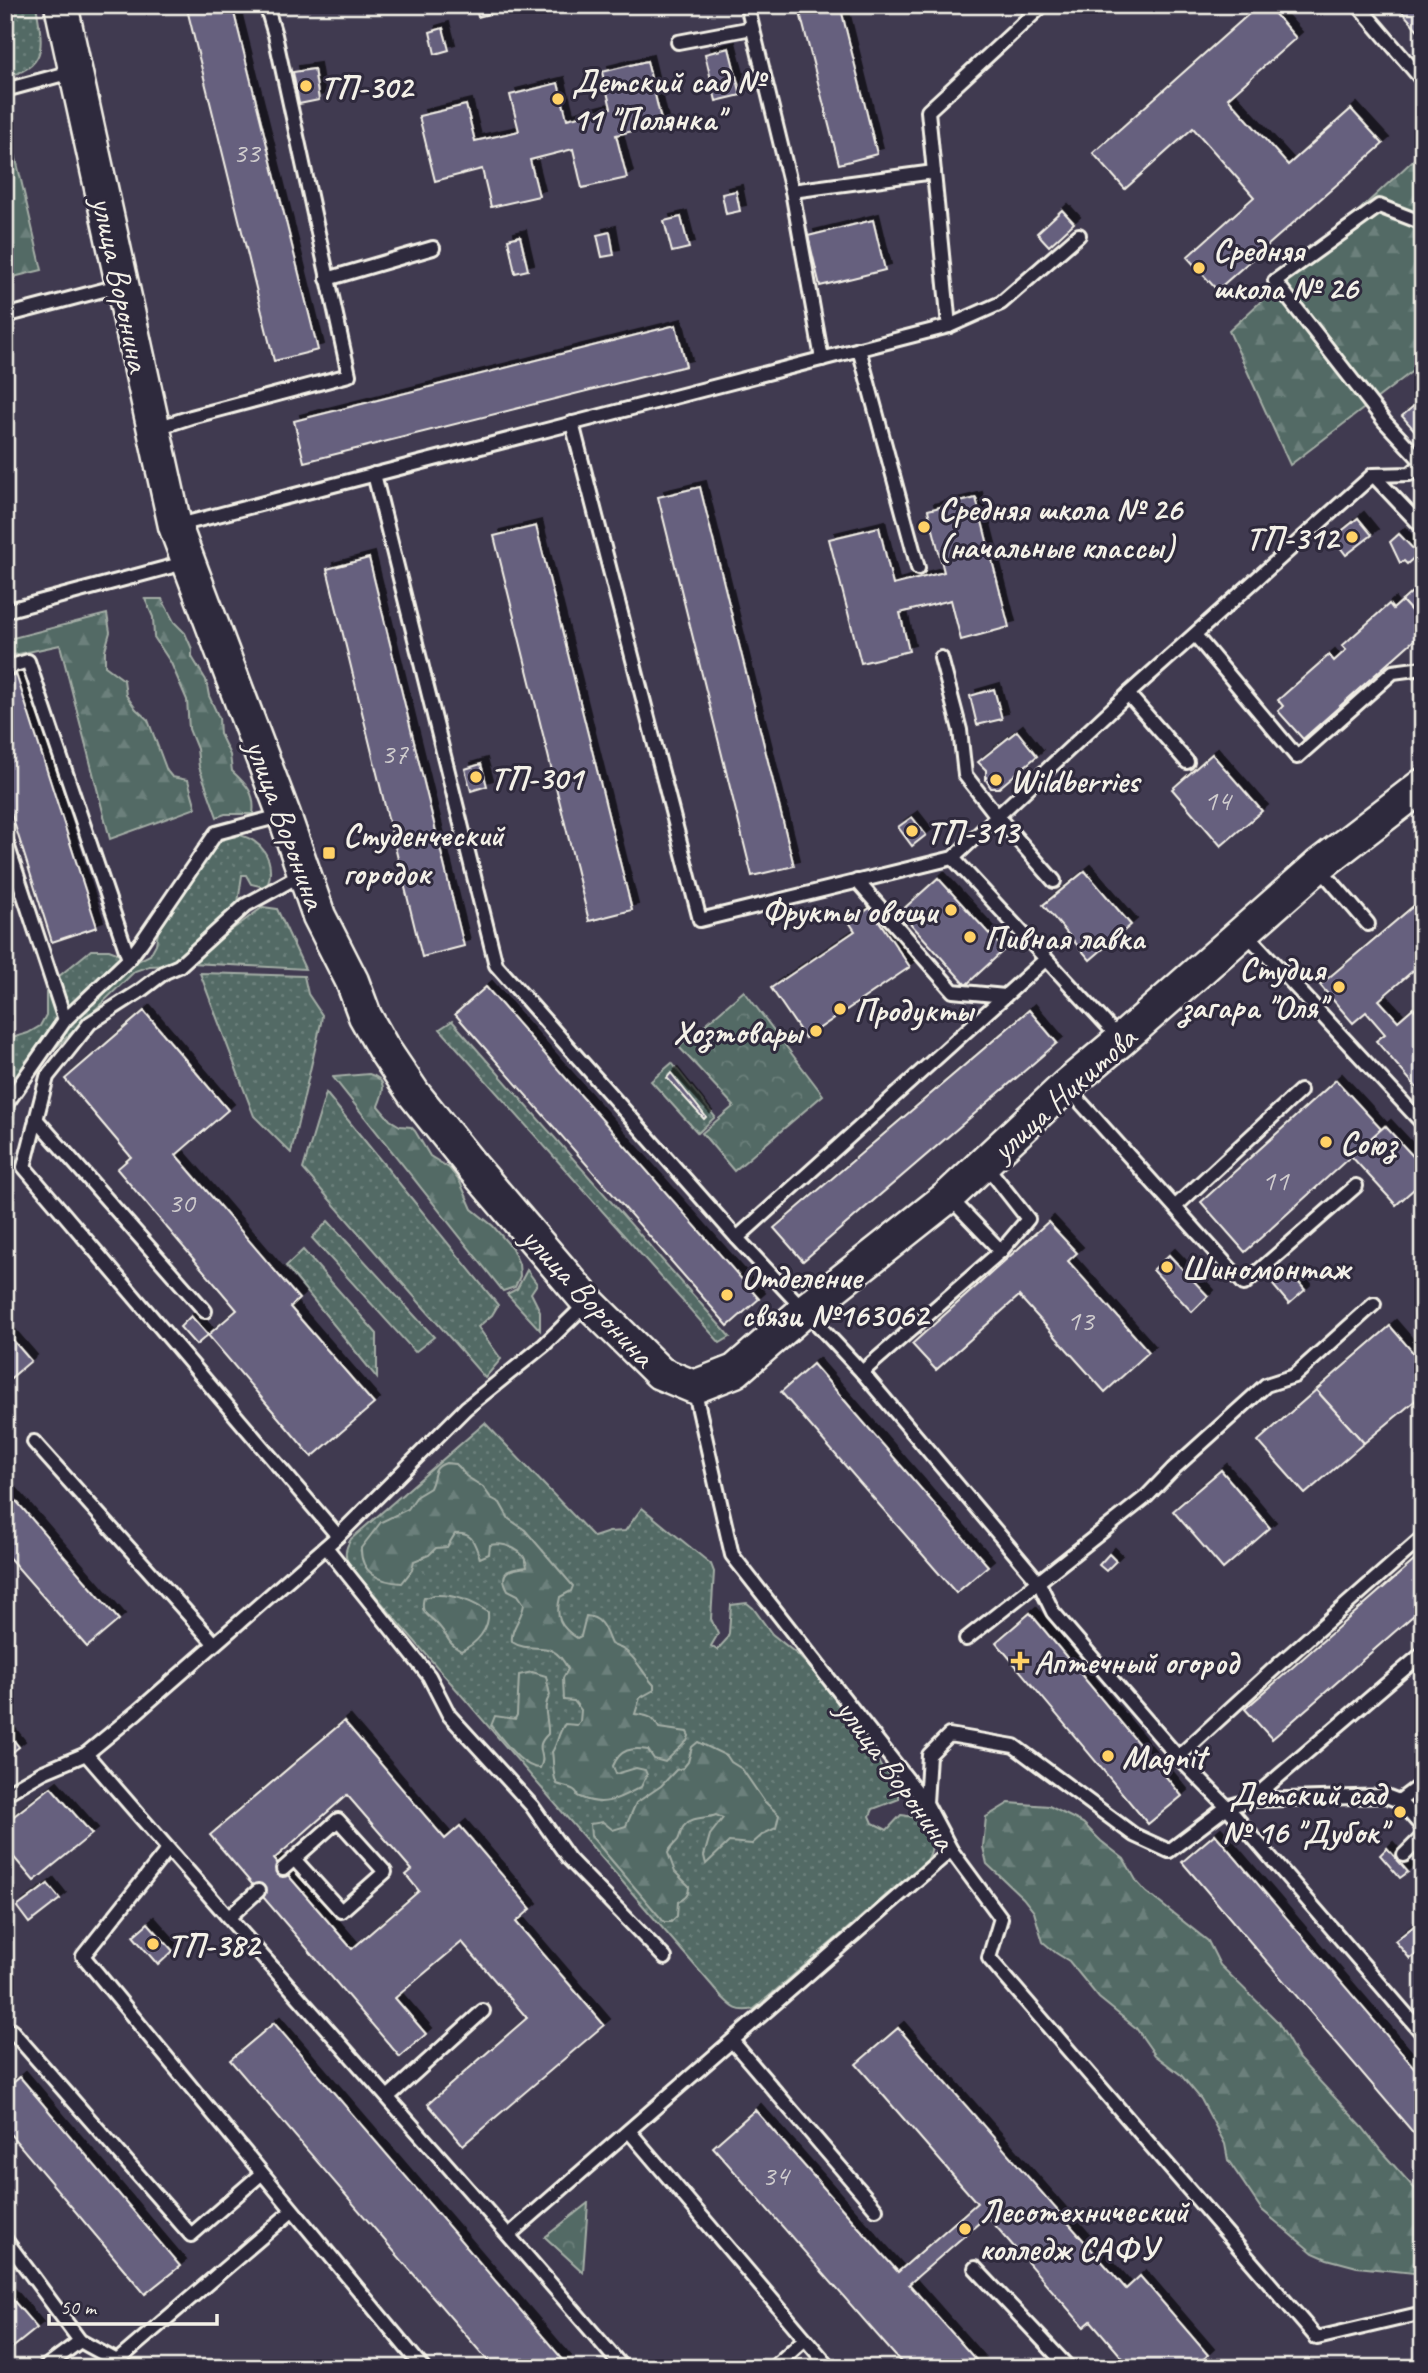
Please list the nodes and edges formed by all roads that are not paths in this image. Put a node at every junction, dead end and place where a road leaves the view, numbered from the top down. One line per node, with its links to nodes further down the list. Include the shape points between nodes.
1 (61, 5): 8 (street, улица Воронина)
2 (266, 5): 16 (lane)
3 (747, 5): 6 (lane)
4 (1043, 5): 11 (lane, via 928,111)
5 (1358, 5): 9 (lane)
6 (752, 27): 7 (lane); 12 (lane)
7 (678, 42)
8 (75, 71): 10 (lane); 17 (street, улица Воронина)
9 (1423, 81)
10 (5, 90)
11 (934, 172): 12 (lane); 19 (lane)
12 (792, 191): 21 (lane)
13 (1423, 223): 24 (lane, via 1379,206 1275,281 1385,422)
14 (1079, 235): 19 (lane, via 1000,303)
15 (433, 248): 16 (lane)
16 (327, 279): 23 (lane, via 349,375)
17 (122, 285): 18 (lane); 23 (street, улица Воронина)
18 (5, 316)
19 (949, 326): 20 (lane)
20 (859, 349): 21 (lane); 30 (lane)
21 (822, 359): 22 (lane)
22 (572, 423): 25 (lane); 45 (lane, via 700,920)
23 (154, 429): 27 (street, улица Воронина)
24 (1423, 463): 26 (lane, via 1410,474)
25 (374, 474): 27 (lane); 63 (lane, via 496,965)
26 (1373, 475): 28 (lane); 32 (lane)
27 (175, 526): 29 (street, улица Воронина)
28 (1423, 528)
29 (188, 562): 31 (lane); 39 (street, улица Воронина)
30 (918, 568)
31 (5, 611)
32 (1195, 635): 35 (lane, via 1297,757 1393,672); 36 (lane)
33 (941, 658): 40 (lane, via 960,730 965,775)
34 (5, 668): 49 (lane, via 28,661)
35 (1423, 668)
36 (1128, 694): 37 (lane); 40 (lane)
37 (1186, 762)
38 (1423, 785): 43 (street, улица Никитова)
39 (284, 815): 44 (street, улица Воронина); 49 (lane, via 216,833)
40 (997, 816): 42 (lane); 46 (lane)
41 (5, 838): 52 (lane)
42 (953, 858): 45 (lane); 50 (lane)
43 (1318, 866): 47 (lane); 48 (street, улица Никитова)
44 (304, 873): 57 (lane, via 246,905 179,966 90,1023 47,1077); 65 (street, улица Воронина, via 319,916 383,1048 471,1165)
45 (857, 881): 51 (lane, via 953,991)
46 (1054, 881)
47 (1368, 924)
48 (1245, 932): 53 (street, улица Никитова); 58 (lane)
49 (129, 959): 52 (lane)
50 (1046, 959): 51 (lane); 53 (lane)
51 (1005, 996): 63 (lane)
52 (65, 1020): 56 (lane)
53 (1121, 1040): 54 (street, улица Никитова)
54 (1066, 1086): 59 (street, улица Никитова); 62 (lane)
55 (1300, 1091): 62 (lane)
56 (5, 1106)
57 (36, 1119): 67 (lane); 72 (lane, via 24,1167)
58 (1423, 1124)
59 (985, 1164): 61 (street, улица Никитова); 64 (lane, via 1028,1219)
60 (1356, 1186): 62 (lane, via 1244,1284)
61 (949, 1196): 64 (lane); 68 (street, улица Никитова)
62 (1176, 1206)
63 (737, 1238): 68 (lane)
64 (1001, 1251): 69 (lane)
65 (588, 1301): 70 (street, улица Воронина, via 660,1373); 72 (lane, via 544,1345 466,1408)
66 (1374, 1304): 75 (lane, via 1294,1376 1266,1385 1147,1496)
67 (205, 1311)
68 (804, 1311): 69 (lane); 70 (street, улица Никитова, via 735,1371)
69 (862, 1373): 75 (lane)
70 (694, 1387): 85 (lane, улица Воронина, via 732,1555)
71 (34, 1442): 77 (lane)
72 (338, 1536): 74 (lane)
73 (1423, 1537): 80 (lane)
74 (326, 1547): 77 (lane); 96 (lane, via 429,1676 449,1715 532,1806 569,1859)
75 (1038, 1581): 76 (lane); 80 (lane, via 1053,1612)
76 (966, 1639)
77 (214, 1643): 79 (lane)
78 (1423, 1653): 83 (lane)
79 (86, 1754): 82 (lane); 89 (lane)
80 (1178, 1757): 86 (lane)
81 (1423, 1783): 84 (lane)
82 (5, 1794)
83 (1251, 1800): 84 (lane, via 1386,1796); 86 (lane)
84 (1399, 1801): 87 (lane)
85 (926, 1803): 86 (lane, via 929,1755 949,1735 1014,1746 1135,1835 1169,1852); 90 (lane, улица Воронина)
86 (1227, 1807): 98 (lane)
87 (1423, 1828)
88 (1423, 1836): 91 (lane)
89 (167, 1849): 95 (lane); 103 (lane, via 83,1956)
90 (951, 1850): 100 (lane); 109 (lane, улица Воронина, via 1001,1918 989,1958 1317,2338)
91 (1404, 1855)
92 (294, 1859): 92 (lane, via 338,1820 385,1872 341,1911); 93 (lane)
93 (283, 1869)
94 (258, 1891): 95 (lane)
95 (229, 1917): 101 (lane)
96 (665, 1958)
97 (483, 2011): 101 (lane)
98 (1423, 2034)
99 (5, 2037): 103 (lane, via 12,2031 191,2235)
100 (732, 2041): 102 (lane); 104 (lane)
101 (388, 2097): 106 (lane)
102 (629, 2131): 106 (lane); 110 (lane)
103 (261, 2174): 105 (lane)
104 (876, 2209)
105 (292, 2211): 111 (lane, via 117,2361); 113 (lane)
106 (510, 2234): 114 (lane)
107 (6, 2243): 111 (lane)
108 (975, 2268): 117 (lane)
109 (1423, 2313)
110 (805, 2339): 115 (lane); 116 (lane)
111 (80, 2341): 112 (lane)
112 (44, 2368)
113 (423, 2368)
114 (623, 2368)
115 (773, 2368)
116 (830, 2368)
117 (1069, 2368)

